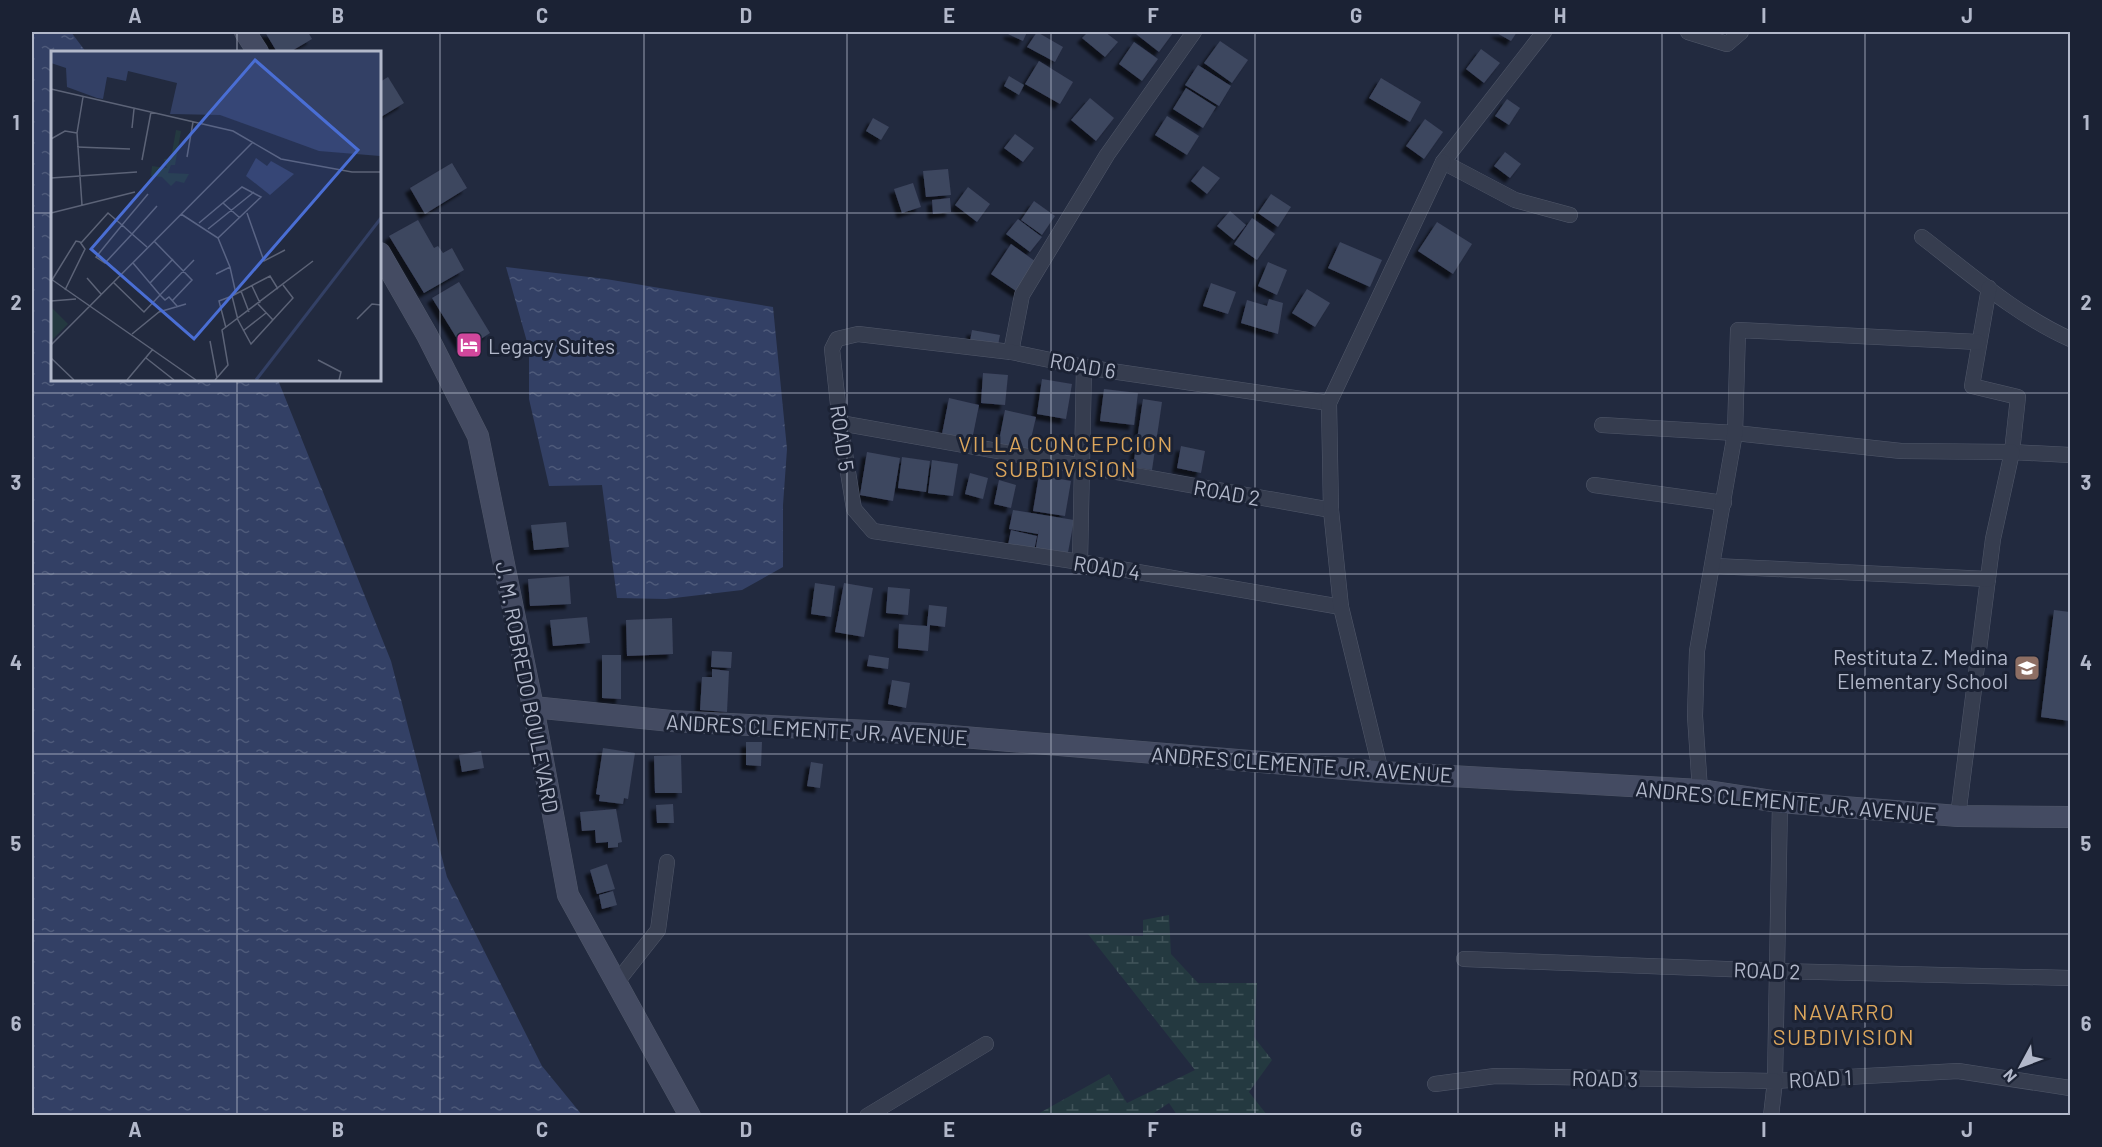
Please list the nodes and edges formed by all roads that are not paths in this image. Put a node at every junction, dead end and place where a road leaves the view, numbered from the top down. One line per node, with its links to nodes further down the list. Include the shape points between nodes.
1 (245, 32): 6 (main road)
2 (1194, 32): 15 (street, via 1107,156 1022,296)
3 (1544, 32): 7 (street)
4 (1688, 32): 5 (street, via 1727,44)
5 (1742, 32)
6 (257, 51)
7 (1443, 162): 8 (street, via 1515,200); 17 (street)
8 (1570, 215)
9 (1922, 237): 11 (street)
10 (381, 256): 32 (main road, J. M. ROBREDO BOULEVARD, via 478,436)
11 (1989, 288): 13 (street); 14 (street)
12 (837, 339): 15 (street, ROAD 6, via 858,334); 18 (street, ROAD 5, via 832,349)
13 (2070, 339)
14 (1978, 342): 20 (street, via 1738,330); 21 (street, via 1972,386 2018,397)
15 (1011, 352): 16 (street, ROAD 6)
16 (1084, 367): 17 (street, ROAD 6); 23 (street)
17 (1329, 403): 26 (street)
18 (840, 423): 23 (street, ROAD 2); 27 (street, ROAD 5, via 854,509)
19 (1602, 425): 20 (street)
20 (1735, 434): 21 (street, via 1901,451); 25 (street)
21 (2012, 452): 22 (street); 30 (street)
22 (2070, 454)
23 (1081, 466): 26 (street, ROAD 2); 28 (street)
24 (1594, 485): 25 (street)
25 (1724, 503): 29 (street)
26 (1331, 510): 31 (street)
27 (873, 531): 28 (street, ROAD 4)
28 (1080, 562): 31 (street, ROAD 4)
29 (1714, 566): 30 (street); 34 (street, via 1697,651 1695,716)
30 (1988, 579): 36 (street)
31 (1341, 607): 33 (street)
32 (533, 706): 33 (main road, ANDRES CLEMENTE JR. AVENUE, via 671,721 927,734); 42 (main road, J. M. ROBREDO BOULEVARD, via 568,895)
33 (1381, 772): 34 (main road, ANDRES CLEMENTE JR. AVENUE)
34 (1700, 790): 35 (main road, ANDRES CLEMENTE JR. AVENUE)
35 (1780, 802): 36 (main road, ANDRES CLEMENTE JR. AVENUE); 40 (street, ROAD 1)
36 (1958, 816): 37 (main road, ANDRES CLEMENTE JR. AVENUE)
37 (2070, 817)
38 (667, 862): 42 (street, via 658,930)
39 (1464, 959): 40 (street, ROAD 2)
40 (1778, 971): 41 (street, ROAD 2); 44 (street, ROAD 1)
41 (2070, 978)
42 (617, 981): 47 (main road, J. M. ROBREDO BOULEVARD)
43 (986, 1044): 48 (street)
44 (1775, 1081): 45 (street, ROAD 3, via 1495,1076); 46 (street, ROAD 1, via 1958,1071); 49 (street)
45 (1434, 1084)
46 (2070, 1088)
47 (690, 1116)
48 (867, 1116)
49 (1771, 1116)

